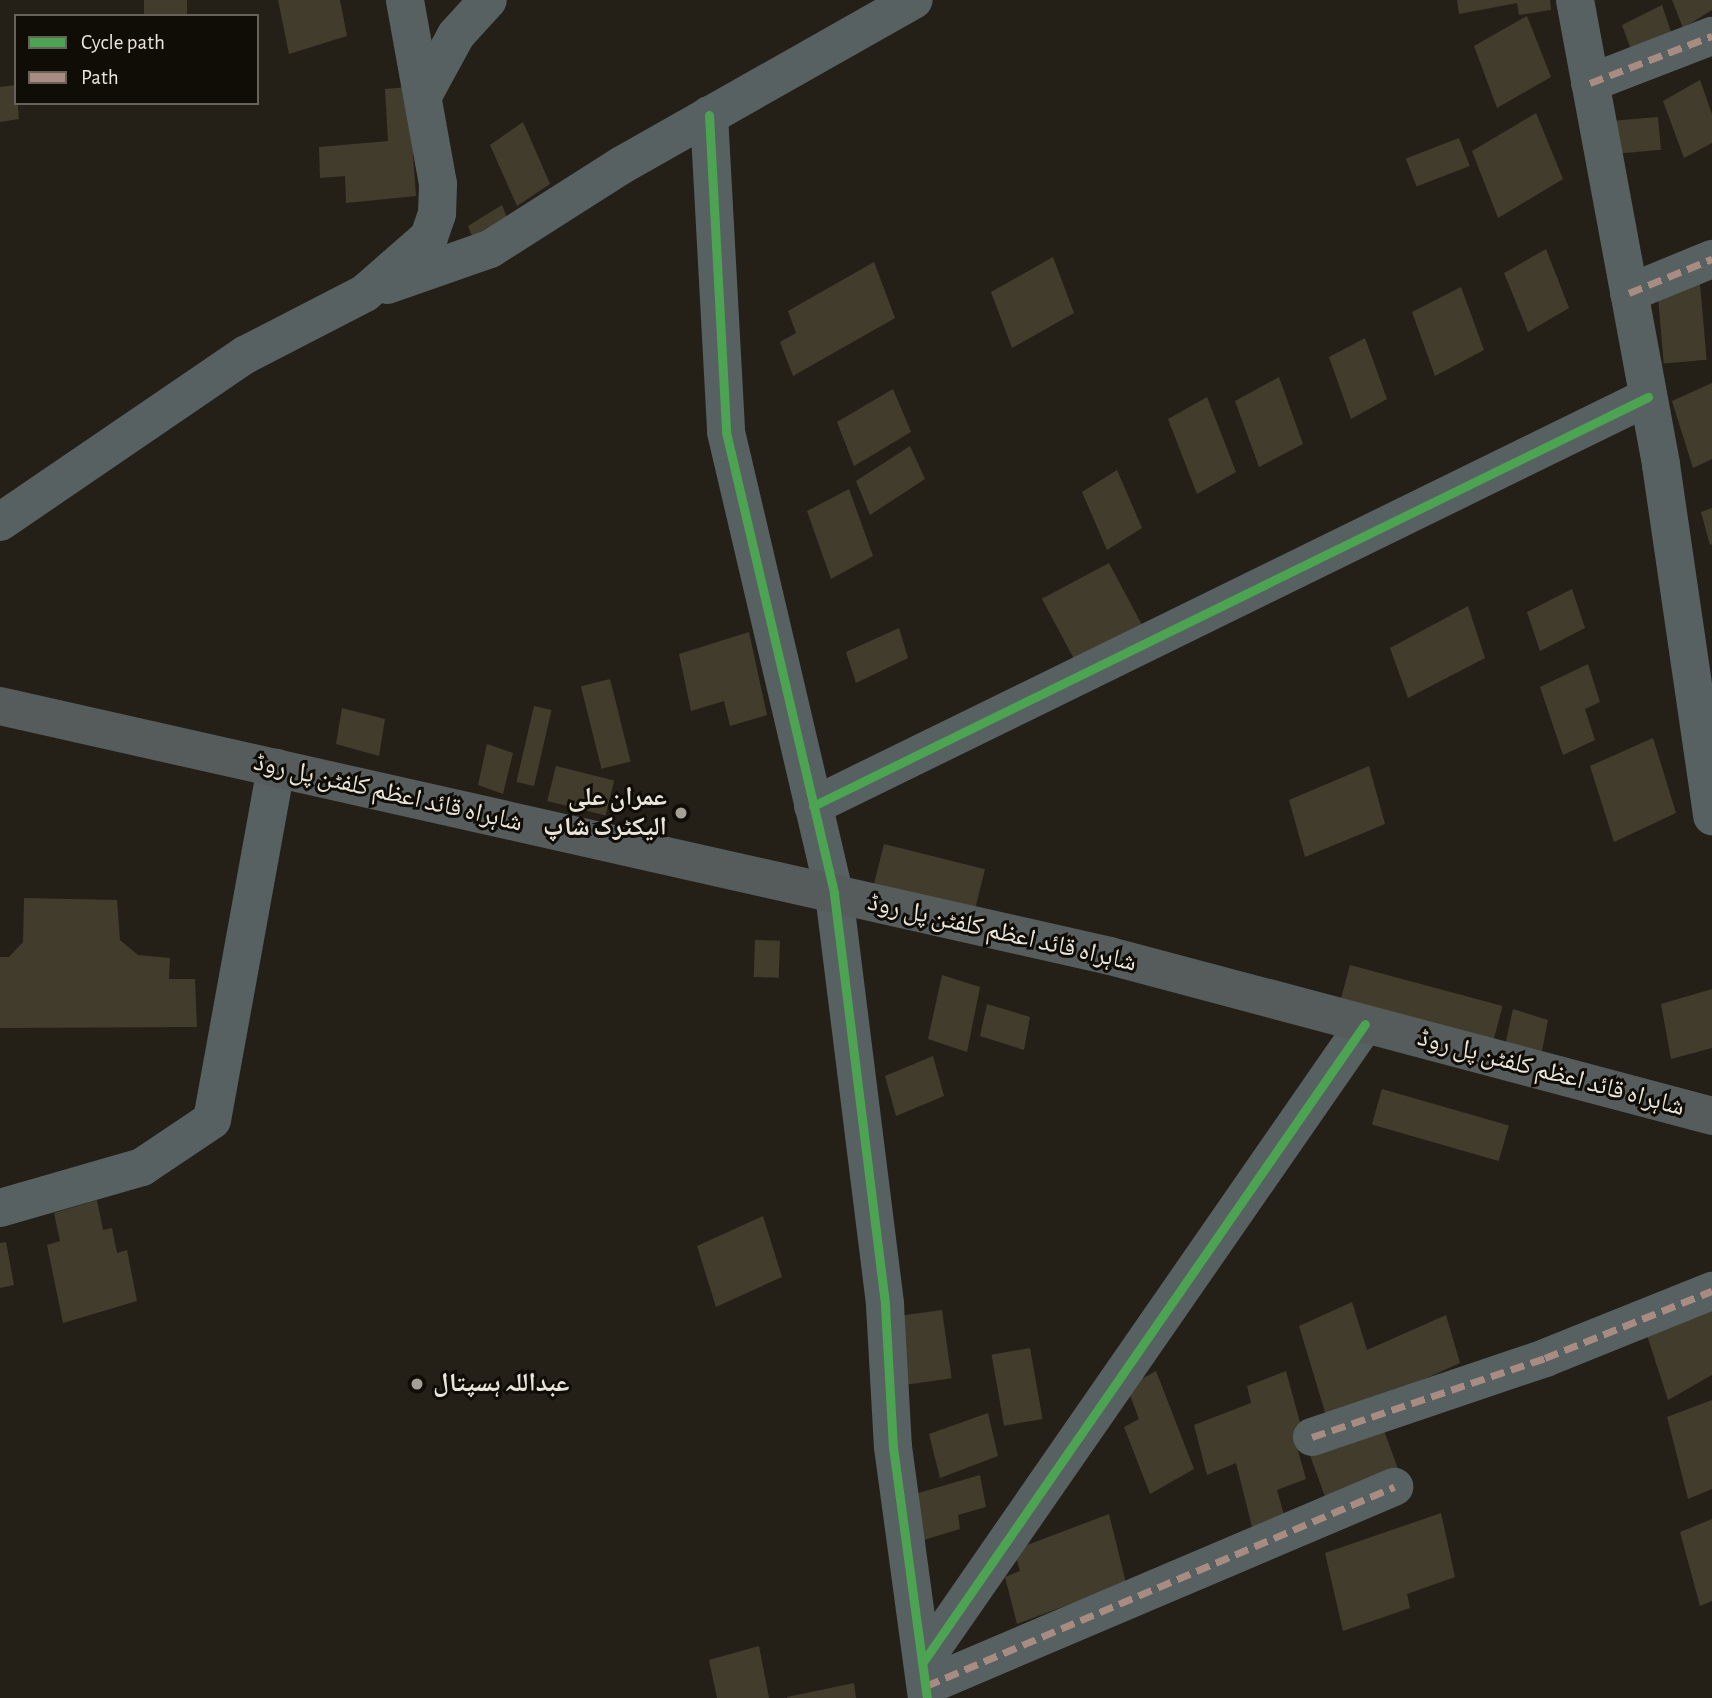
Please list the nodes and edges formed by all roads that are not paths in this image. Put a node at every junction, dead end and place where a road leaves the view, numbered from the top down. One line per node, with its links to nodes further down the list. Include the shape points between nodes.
1 (405, 0): 7 (street)
2 (488, 0): 7 (street, via 456,35)
3 (914, 0): 8 (street)
4 (1575, 0): 6 (street)
5 (1712, 36): 6 (street)
6 (1590, 83): 11 (street)
7 (424, 94): 10 (street, via 438,184 437,214 429,237)
8 (709, 115): 10 (street, via 489,249); 16 (street, via 726,432)
9 (1712, 259): 11 (street)
10 (365, 293): 13 (street, via 245,355)
11 (1629, 293): 12 (street)
12 (1648, 397): 16 (street); 17 (street)
13 (0, 522)
14 (0, 706): 15 (highway, شاہراہ قائد اعظم کلفٹن پل روڈ)
15 (276, 768): 18 (highway, شاہراہ قائد اعظم کلفٹن پل روڈ); 21 (street, via 212,1120 142,1167)
16 (813, 806): 18 (street)
17 (1712, 817)
18 (834, 894): 19 (highway, شاہراہ قائد اعظم کلفٹن پل روڈ, via 1110,956); 25 (street, via 885,1305 893,1447)
19 (1364, 1024): 20 (highway, شاہراہ قائد اعظم کلفٹن پل روڈ); 25 (street)
20 (1712, 1116)
21 (0, 1208)
22 (1712, 1290): 23 (street, via 1545,1358)
23 (1312, 1437)
24 (1394, 1487): 25 (street)
25 (926, 1682)

